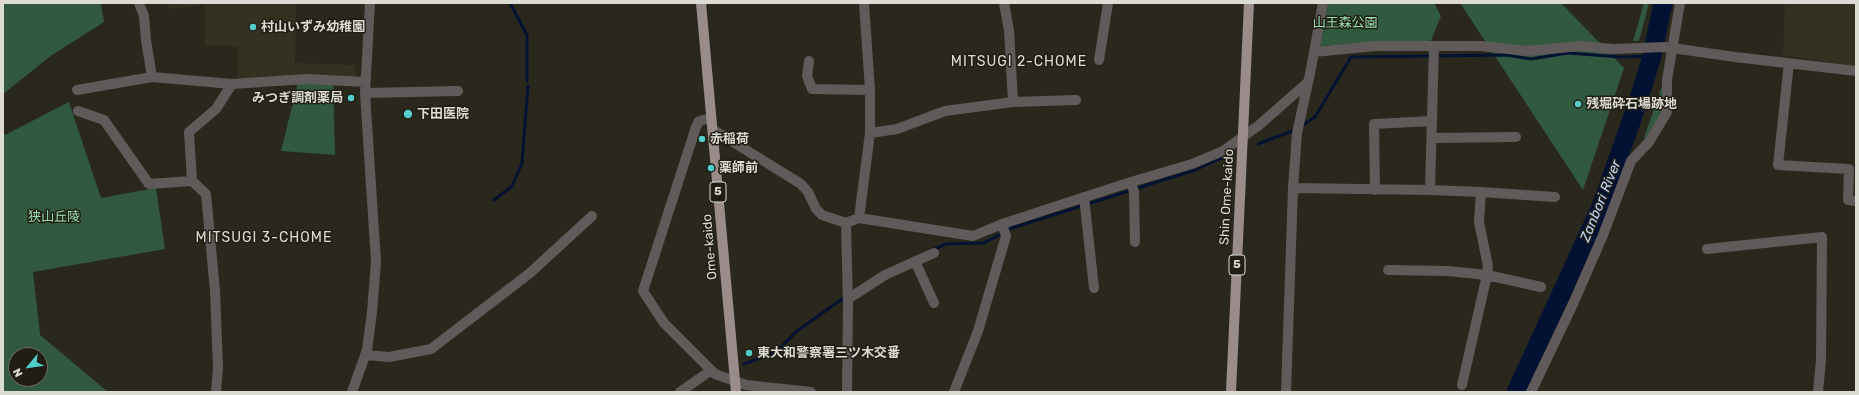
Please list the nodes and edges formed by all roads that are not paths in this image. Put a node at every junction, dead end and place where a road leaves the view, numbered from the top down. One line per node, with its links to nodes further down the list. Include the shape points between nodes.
1 (139, 3): 17 (street, via 144,16)
2 (370, 3): 18 (street)
3 (701, 3): 28 (main road, Ome-kaido / 5)
4 (864, 3): 22 (street)
5 (1004, 3): 26 (street, via 1009,30)
6 (1108, 3): 13 (street)
7 (1249, 3): 33 (main road, Shin Ome-kaido / 5)
8 (1323, 3): 11 (street)
9 (1680, 3): 10 (street)
10 (1669, 47): 12 (street, via 1613,49 1581,46 1527,51 1502,47); 15 (street); 72 (street, via 1667,112 1649,142 1631,161 1574,304)
11 (1314, 52): 12 (street, via 1375,46); 19 (street)
12 (1434, 52): 29 (street)
13 (1098, 60)
14 (809, 61): 22 (street, via 807,76 812,89)
15 (1789, 63): 16 (street); 43 (street, via 1778,165 1849,169 1848,200)
16 (1856, 71)
17 (152, 77): 20 (street); 21 (street)
18 (365, 82): 20 (street, via 306,79); 24 (street)
19 (1307, 82): 33 (street); 37 (street, via 1298,128)
20 (232, 84): 35 (street, via 216,109 189,132)
21 (77, 90)
22 (870, 90): 31 (street)
23 (458, 91): 24 (street)
24 (365, 93): 58 (street, via 376,262)
25 (1076, 100): 26 (street)
26 (1013, 102): 31 (street, via 945,111 897,129)
27 (78, 111): 35 (street, via 104,120 149,184)
28 (711, 118): 30 (main road, Ome-kaido / 5); 59 (street, via 699,121 696,127 643,291 664,323)
29 (1432, 121): 34 (street); 38 (street, via 1374,124)
30 (712, 129): 46 (street, via 801,184 822,215); 60 (main road, Ome-kaido / 5)
31 (870, 133): 45 (street)
32 (1516, 137): 34 (street)
33 (1243, 138): 36 (street, via 1223,151 1192,164); 70 (main road, Shin Ome-kaido / 5)
34 (1432, 138): 39 (street)
35 (192, 181): 62 (street, via 206,194 215,298 218,368)
36 (1131, 182): 41 (street); 48 (street, via 1134,192)
37 (1293, 188): 38 (street); 71 (street)
38 (1375, 190): 39 (street)
39 (1430, 190): 40 (street)
40 (1481, 192): 42 (street); 53 (street, via 1479,222 1488,266)
41 (1084, 197): 47 (street); 55 (street)
42 (1555, 197)
43 (1856, 201)
44 (592, 216): 58 (street, via 530,273 431,349 389,358)
45 (859, 218): 46 (street); 47 (street, via 973,236)
46 (846, 223): 56 (street)
47 (1002, 224): 69 (street, via 1006,236 978,331)
48 (1136, 242)
49 (1707, 249): 73 (street, via 1822,237 1821,360)
50 (934, 253): 51 (street)
51 (915, 261): 56 (street); 57 (street)
52 (1388, 270): 53 (street, via 1448,270)
53 (1487, 275): 54 (street); 61 (street)
54 (1541, 287)
55 (1094, 288)
56 (848, 296): 68 (street)
57 (934, 303)
58 (365, 355): 63 (street)
59 (710, 370): 60 (street, via 725,378); 64 (street)
60 (736, 380): 65 (main road, Ome-kaido / 5); 66 (street); 67 (street, via 746,385)
61 (1462, 385)
62 (216, 392)
63 (352, 392)
64 (680, 392)
65 (736, 392)
66 (744, 392)
67 (811, 392)
68 (848, 392)
69 (954, 392)
70 (1231, 392)
71 (1286, 392)
72 (1531, 392)
73 (1818, 392)

